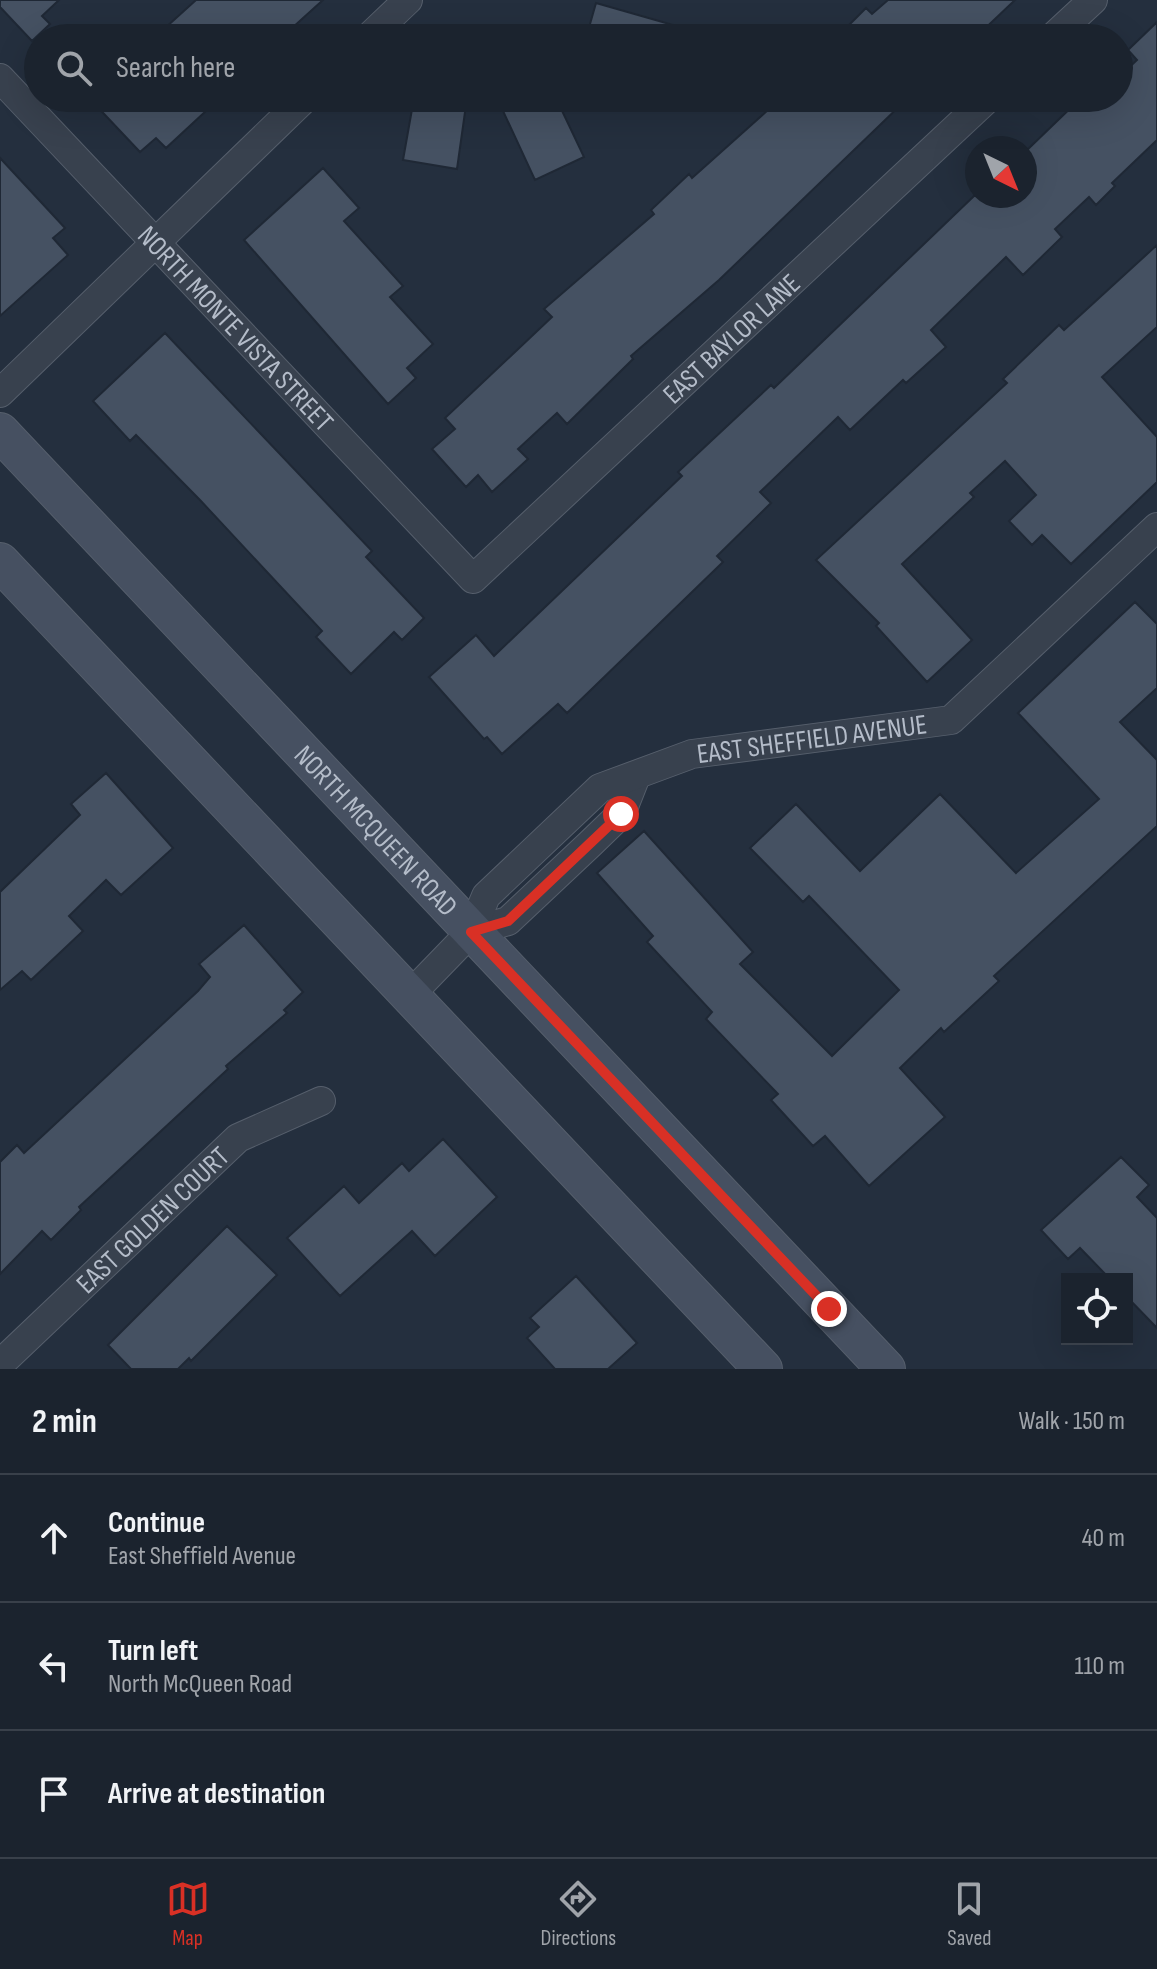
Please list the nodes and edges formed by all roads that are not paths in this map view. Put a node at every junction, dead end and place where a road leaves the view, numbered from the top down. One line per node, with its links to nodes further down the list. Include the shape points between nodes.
1 (408, 0): 3 (street)
2 (1093, 0): 4 (street)
3 (383, 24)
4 (1067, 24)
5 (0, 78): 6 (street, NORTH MONTE VISTA STREET)
6 (24, 104)
7 (32, 112): 10 (street, NORTH MONTE VISTA STREET)
8 (290, 112): 10 (street)
9 (973, 112): 15 (street, EAST BAYLOR LANE)
10 (153, 242): 11 (street); 15 (street, NORTH MONTE VISTA STREET)
11 (0, 393)
12 (0, 432): 16 (main road, NORTH MCQUEEN ROAD)
13 (1157, 527): 16 (street, EAST SHEFFIELD AVENUE, via 951,720 692,754 600,788 486,896)
14 (0, 562): 17 (main road)
15 (473, 579)
16 (471, 932): 17 (street, EAST SHEFFIELD AVENUE); 21 (main road, NORTH MCQUEEN ROAD)
17 (409, 996): 20 (main road)
18 (321, 1101): 19 (street, EAST GOLDEN COURT, via 238,1138)
19 (0, 1364)
20 (763, 1369)
21 (886, 1369)

